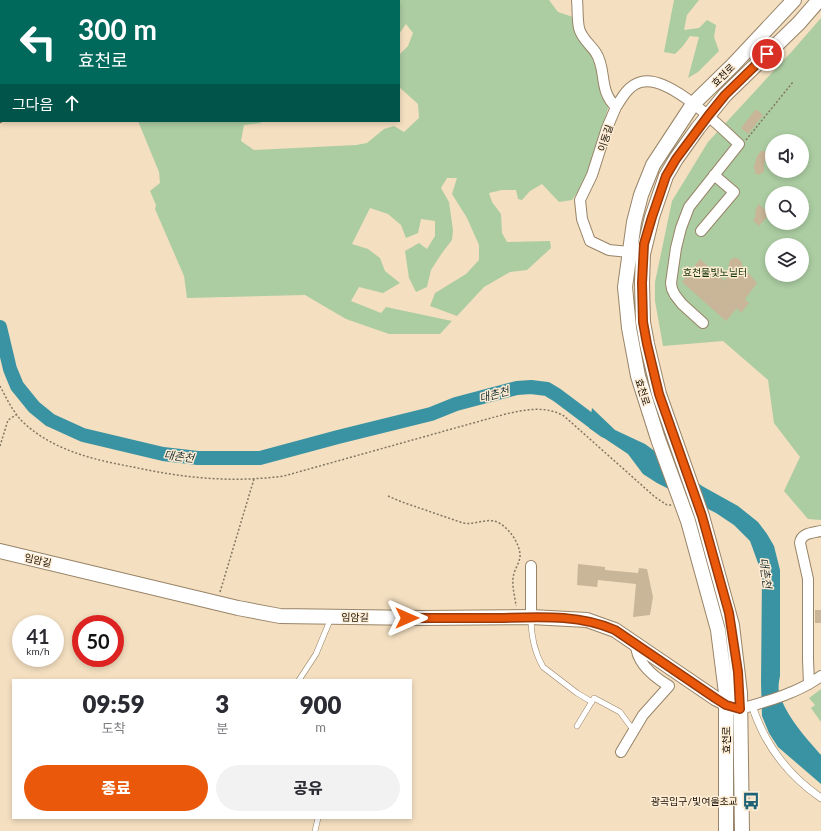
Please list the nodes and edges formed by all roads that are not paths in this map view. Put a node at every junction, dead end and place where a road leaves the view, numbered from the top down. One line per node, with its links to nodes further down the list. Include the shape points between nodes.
1 (577, 0): 5 (street, via 579,29 596,53 601,64 605,91)
2 (794, 0): 4 (main road, 효천로)
3 (819, 0): 6 (main road, 효천로, via 725,95)
4 (693, 104): 5 (street, via 673,88 653,80 642,81 632,86); 6 (street); 9 (main road, 효천로, via 653,166 641,195)
5 (616, 107): 9 (street, 이동길, via 592,175 580,200 582,219 590,241 609,250)
6 (708, 116): 7 (street, via 739,144); 24 (main road, 효천로, via 666,176 652,217 643,254 643,322 659,394 702,516 724,594 732,625 738,672)
7 (714, 175): 8 (street, via 734,192); 10 (street, via 685,214 676,248 671,283 678,300)
8 (701, 231)
9 (629, 252): 17 (main road, 효천로, via 625,287 628,328 638,376 688,521 718,630)
10 (703, 323)
11 (821, 531): 21 (street, via 804,535 800,543 808,579)
12 (0, 551): 14 (main road, 임암길, via 259,613)
13 (531, 566): 15 (street)
14 (331, 617): 15 (main road, 임암길); 19 (lane, via 316,654)
15 (531, 617): 16 (main road, 임암길, via 587,620 615,630); 22 (lane, via 531,630 544,667)
16 (636, 644): 20 (main road, 임암길); 26 (street, via 642,663 668,686 643,715)
17 (723, 666): 20 (main road, via 715,680); 23 (main road, 효천로)
18 (821, 676): 21 (street)
19 (300, 679)
20 (693, 683): 23 (main road, 임암길)
21 (809, 684): 24 (street)
22 (592, 702): 25 (lane); 26 (lane, via 594,698 620,712)
23 (726, 705): 24 (main road, 임암길); 31 (main road, 효천로)
24 (749, 706): 28 (street, via 775,753 796,778); 32 (main road, 효천로)
25 (577, 726)
26 (634, 730): 27 (street)
27 (621, 752)
28 (821, 798)
29 (318, 819): 30 (lane)
30 (315, 831)
31 (726, 831)
32 (742, 831)

